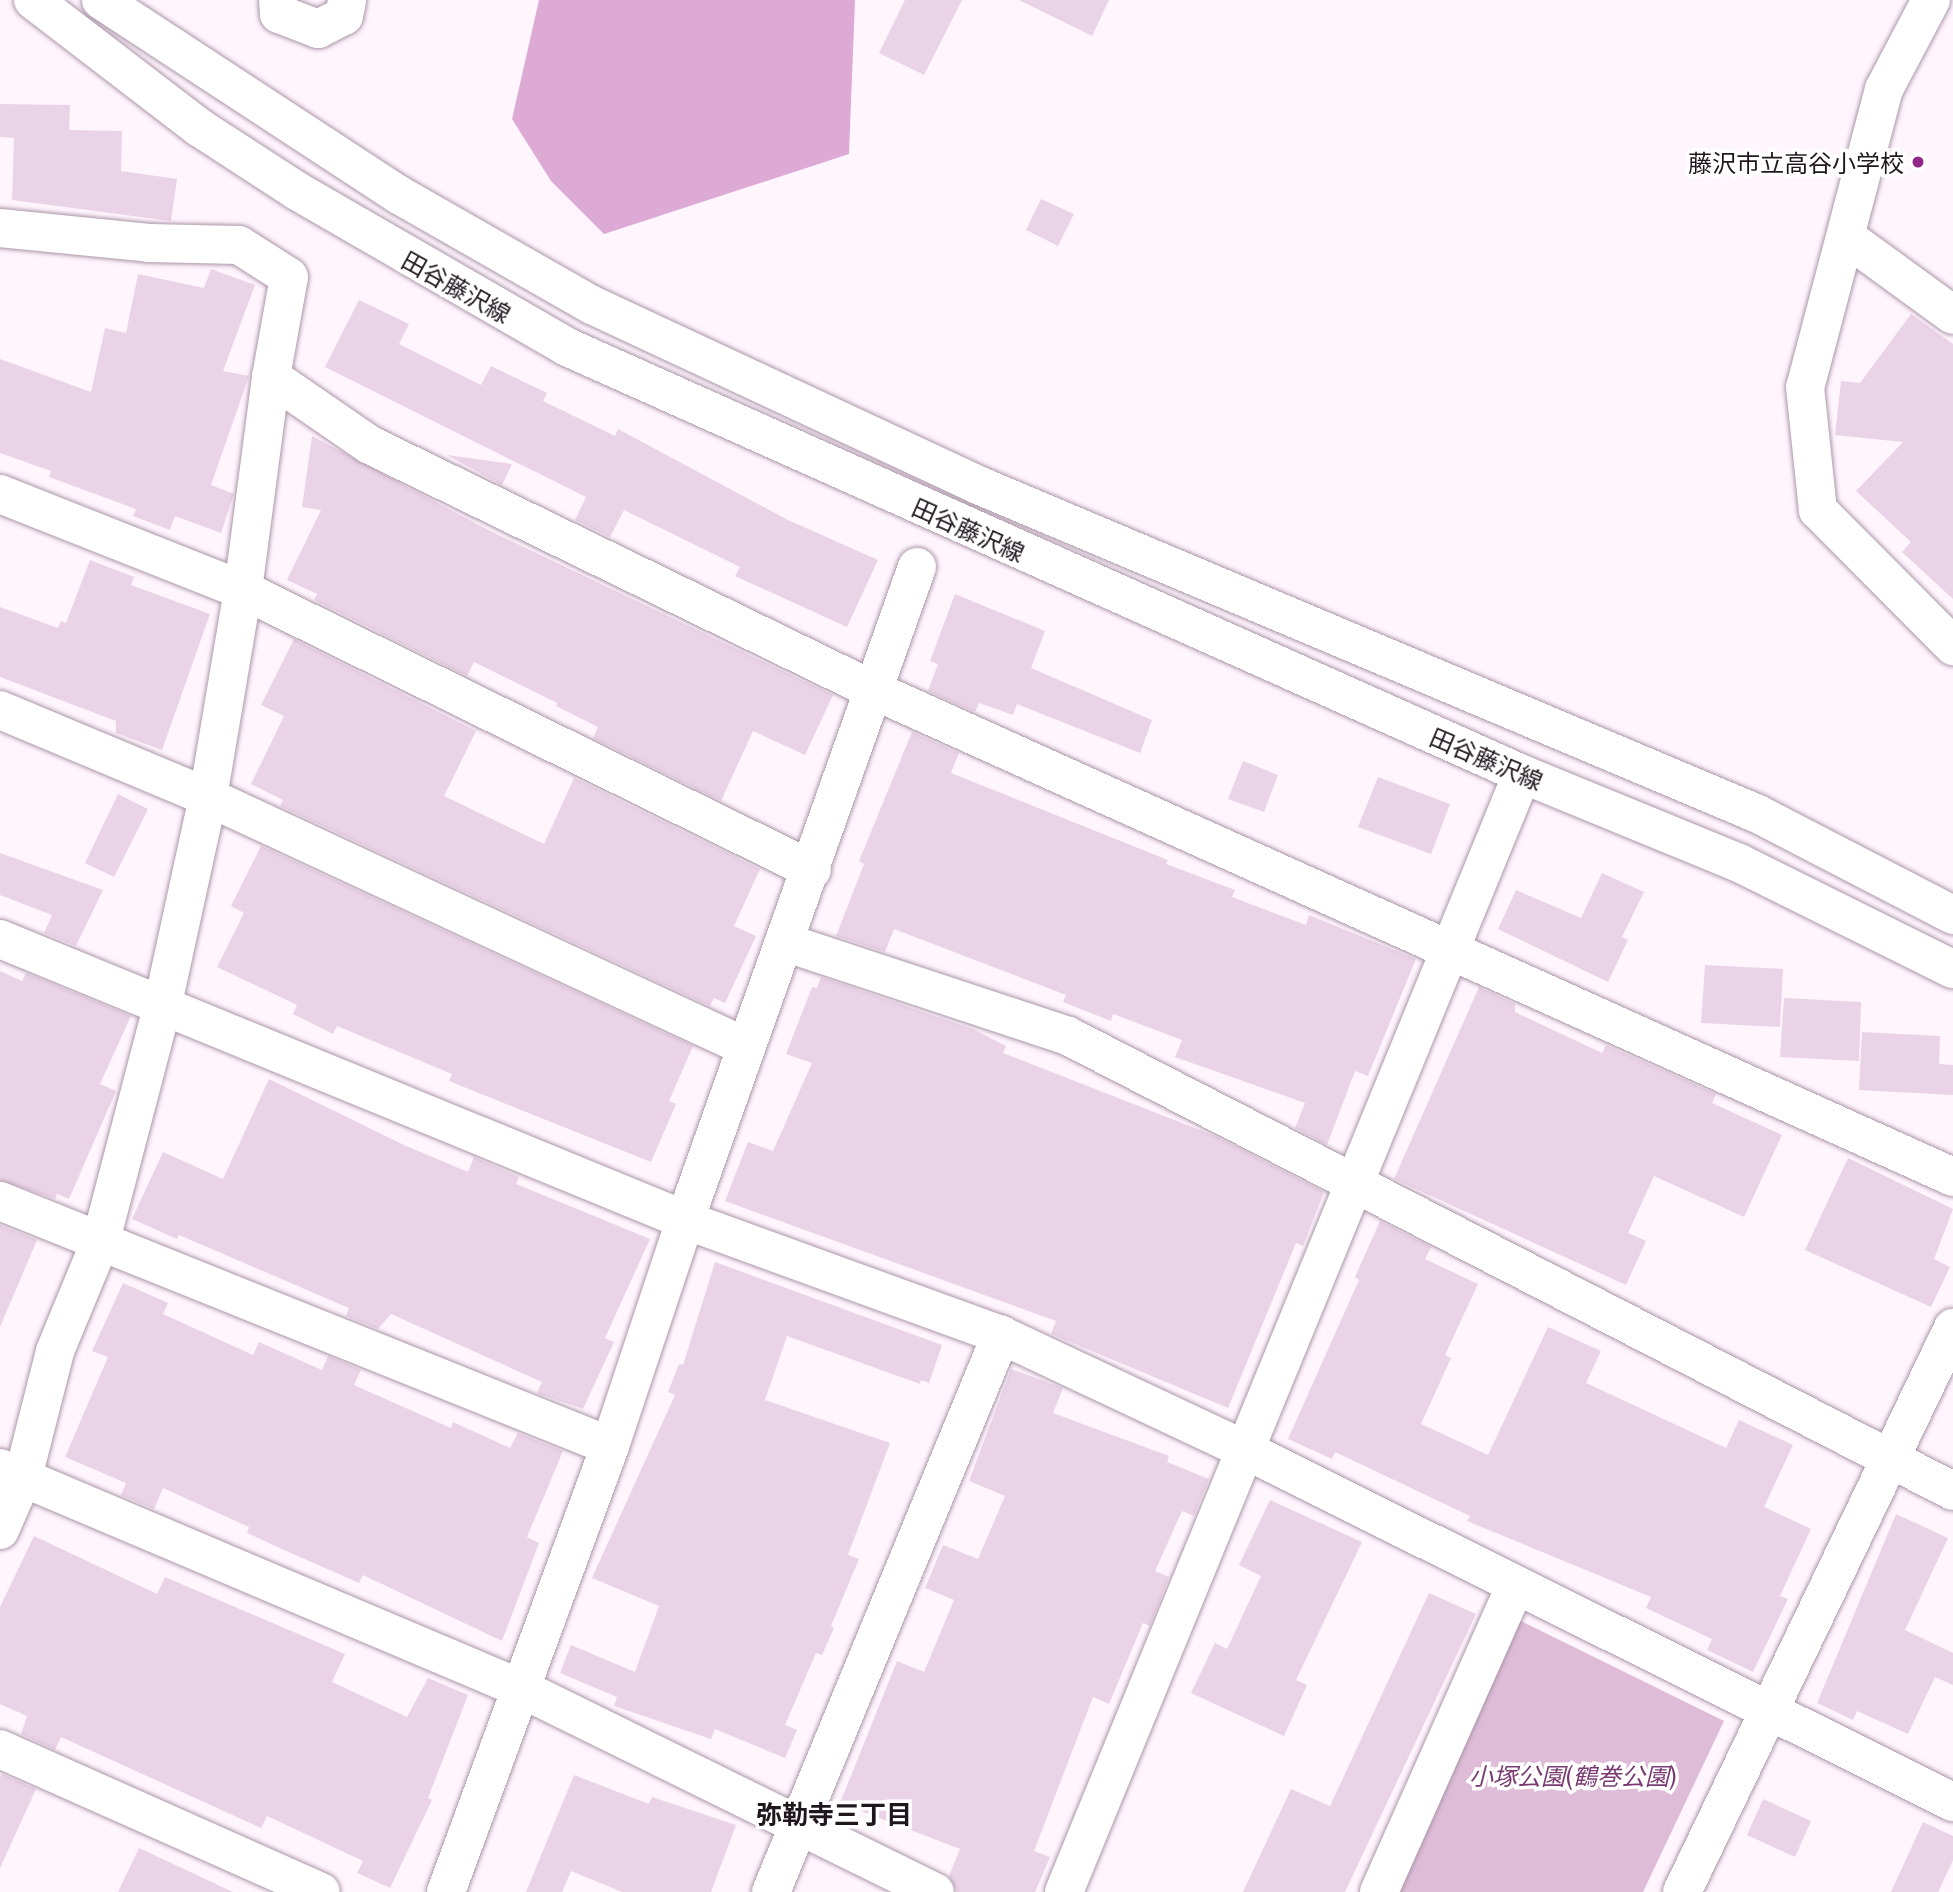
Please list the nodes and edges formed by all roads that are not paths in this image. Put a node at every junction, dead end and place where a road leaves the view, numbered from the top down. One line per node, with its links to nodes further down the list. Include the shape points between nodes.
1 (33, 0): 16 (street, 田谷藤沢線, via 200,128 286,184 375,240 567,347)
2 (101, 0): 19 (street, 田谷藤沢線, via 399,195 592,304 978,485 1758,814)
3 (278, 0): 4 (street, via 279,14 318,29 344,16)
4 (347, 0)
5 (1931, 0): 7 (street, via 1884,89)
6 (0, 228): 9 (street, via 149,243 239,245 289,276)
7 (1846, 237): 8 (street); 13 (street, via 1805,387 1818,510)
8 (1953, 315)
9 (271, 377): 12 (street); 14 (street, via 370,444)
10 (0, 494): 12 (street)
11 (917, 566): 14 (street)
12 (243, 590): 17 (street); 18 (street)
13 (1953, 646)
14 (873, 690): 18 (street); 22 (street)
15 (0, 710): 17 (street)
16 (1522, 774): 22 (street); 23 (street, 田谷藤沢線, via 1740,863)
17 (208, 797): 24 (street); 25 (street)
18 (812, 870): 21 (street)
19 (1953, 915)
20 (0, 939): 24 (street)
21 (784, 942): 25 (street); 27 (street, via 1068,1036)
22 (1450, 950): 26 (street); 27 (street)
23 (1953, 969)
24 (162, 1008): 29 (street); 30 (street)
25 (746, 1047): 29 (street)
26 (1953, 1177)
27 (1355, 1183): 34 (street); 35 (street)
28 (0, 1201): 30 (street)
29 (685, 1220): 32 (street); 33 (street)
30 (101, 1240): 33 (street); 36 (street)
31 (1953, 1328): 35 (street)
32 (1001, 1335): 34 (street); 44 (street)
33 (610, 1446): 40 (street)
34 (1245, 1450): 39 (street); 49 (street)
35 (1891, 1459): 37 (street); 41 (street)
36 (12, 1473): 38 (street); 40 (street)
37 (1953, 1491)
38 (0, 1530)
39 (1516, 1586): 41 (street); 50 (street)
40 (522, 1689): 44 (street); 46 (street)
41 (1770, 1711): 43 (street); 51 (street)
42 (0, 1749): 45 (street)
43 (1953, 1802)
44 (798, 1826): 47 (street); 48 (street)
45 (321, 1892)
46 (446, 1892)
47 (771, 1892)
48 (935, 1892)
49 (1064, 1892)
50 (1379, 1892)
51 (1682, 1892)

